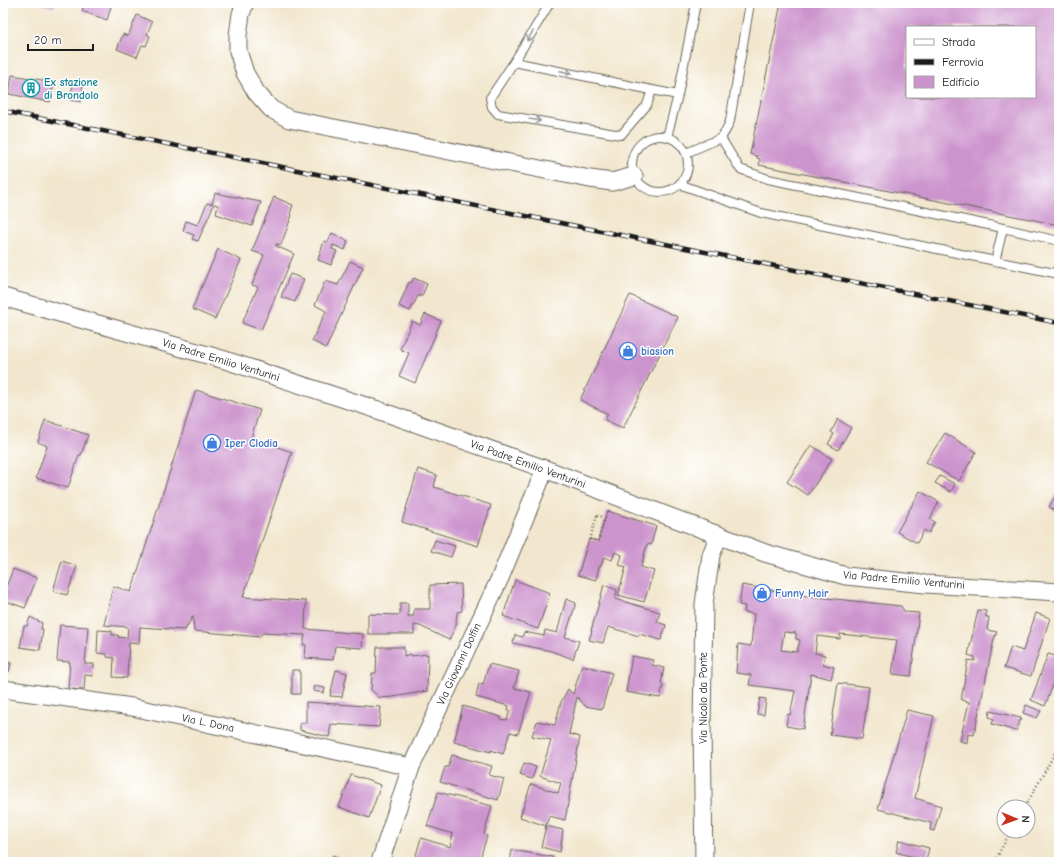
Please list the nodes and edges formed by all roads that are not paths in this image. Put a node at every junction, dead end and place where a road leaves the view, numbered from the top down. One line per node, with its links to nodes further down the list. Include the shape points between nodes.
1 (245, 3): 11 (street, via 241,14 238,43 245,73 256,92 272,109 289,119 590,180 612,182)
2 (550, 3): 5 (lane, one-way to 5)
3 (696, 3): 7 (lane)
4 (750, 3): 9 (lane, via 730,121)
5 (514, 62): 6 (lane, one-way to 6); 6 (lane, one-way to 6, via 490,98 492,107 498,114 621,135 647,105)
6 (652, 90): 7 (lane)
7 (678, 95): 8 (lane)
8 (667, 137): 10 (lane, via 680,144); 11 (lane, via 646,139 637,146 631,162)
9 (721, 138): 10 (lane); 13 (lane, via 740,169 768,179)
10 (686, 153): 12 (lane, via 687,172)
11 (634, 176): 12 (lane, via 642,186 653,192 670,191)
12 (679, 184): 15 (lane, via 761,213)
13 (1003, 228): 14 (lane); 15 (lane)
14 (1059, 242)
15 (995, 262): 16 (lane)
16 (1059, 274)
17 (3, 296): 18 (street, Via Padre Emilio Venturini, via 225,360)
18 (545, 469): 19 (street, Via Padre Emilio Venturini); 22 (street, Via Giovanni Dolfin, via 500,578)
19 (719, 535): 20 (street, Via Padre Emilio Venturini, via 764,553 846,576 925,584); 24 (street, Via Nicolo da Ponte, via 711,555 704,604)
20 (1059, 592)
21 (3, 689): 22 (street, Via L. Dona, via 132,707)
22 (411, 767): 23 (street, Via Giovanni Dolfin)
23 (380, 862)
24 (704, 862)

